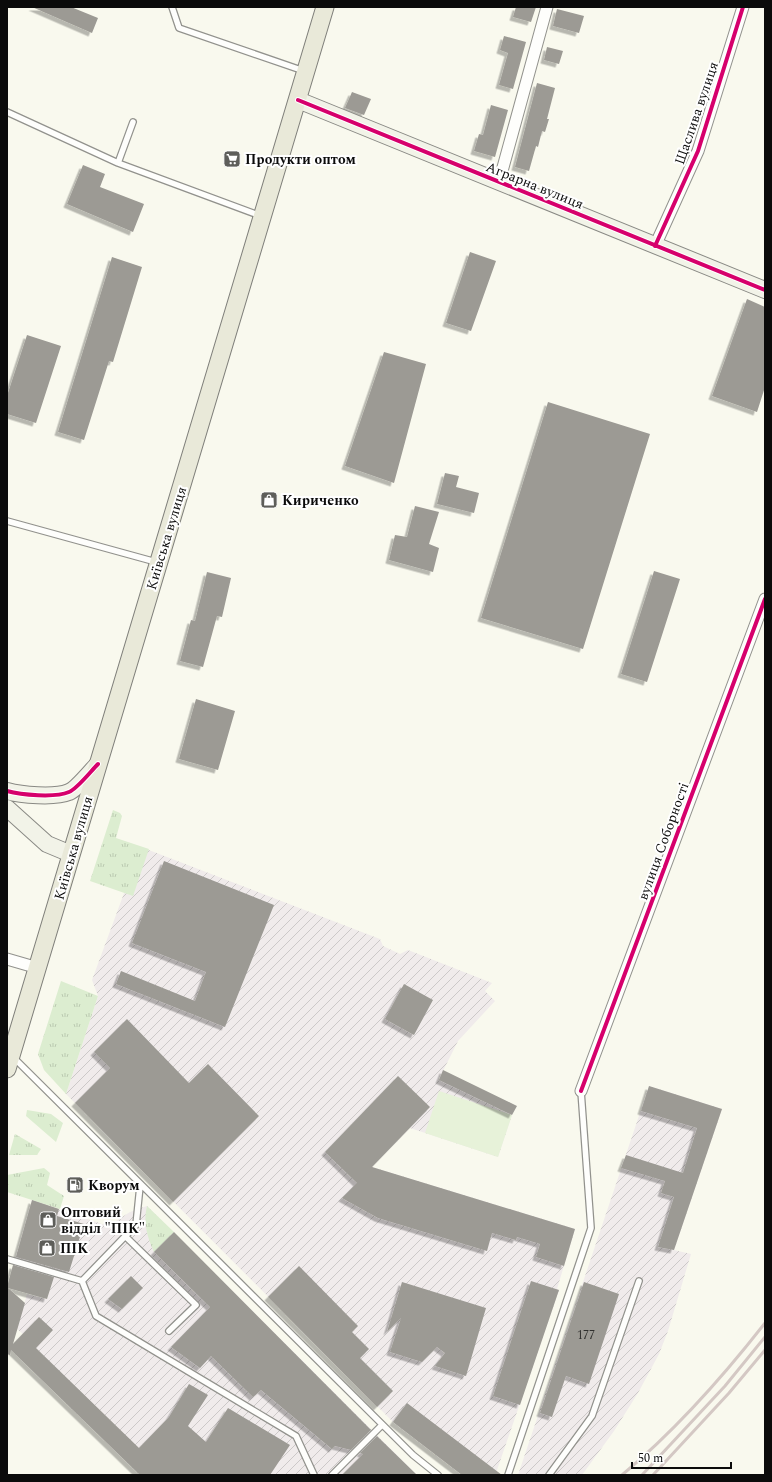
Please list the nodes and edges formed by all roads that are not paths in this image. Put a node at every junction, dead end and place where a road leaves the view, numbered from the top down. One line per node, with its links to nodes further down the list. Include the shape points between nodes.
1 (172, 7): 5 (lane, via 179,28)
2 (325, 7): 5 (main road, Київська вулиця)
3 (547, 7): 10 (street)
4 (743, 7): 12 (street, Щаслива вулиця, via 698,151)
5 (306, 72): 6 (main road, Київська вулиця)
6 (298, 100): 10 (street, Аграрна вулиця); 11 (main road, Київська вулиця)
7 (7, 112): 9 (lane)
8 (133, 122): 9 (lane)
9 (118, 163): 11 (lane)
10 (499, 182): 12 (street, Аграрна вулиця)
11 (264, 216): 15 (main road, Київська вулиця)
12 (655, 246): 13 (street, Аграрна вулиця)
13 (765, 290)
14 (7, 521): 15 (lane)
15 (158, 563): 17 (main road, Київська вулиця)
16 (765, 599): 24 (street, вулиця Соборності)
17 (98, 764): 18 (street, via 69,792 42,796); 20 (main road, Київська вулиця)
18 (7, 791)
19 (7, 808): 20 (street, via 47,844)
20 (71, 854): 22 (main road, Київська вулиця)
21 (7, 959): 22 (street)
22 (38, 968): 23 (main road, Київська вулиця)
23 (9, 1062): 25 (lane)
24 (581, 1091): 35 (lane, via 592,1228)
25 (140, 1186): 26 (lane, via 136,1225); 31 (lane)
26 (125, 1236): 28 (lane); 30 (lane, via 196,1305)
27 (7, 1259): 28 (lane)
28 (82, 1281): 32 (lane, via 96,1316 296,1436)
29 (639, 1281): 36 (lane, via 592,1416)
30 (169, 1332)
31 (382, 1424): 33 (lane); 34 (lane, via 413,1455)
32 (314, 1475)
33 (332, 1475)
34 (438, 1475)
35 (508, 1475)
36 (549, 1475)

